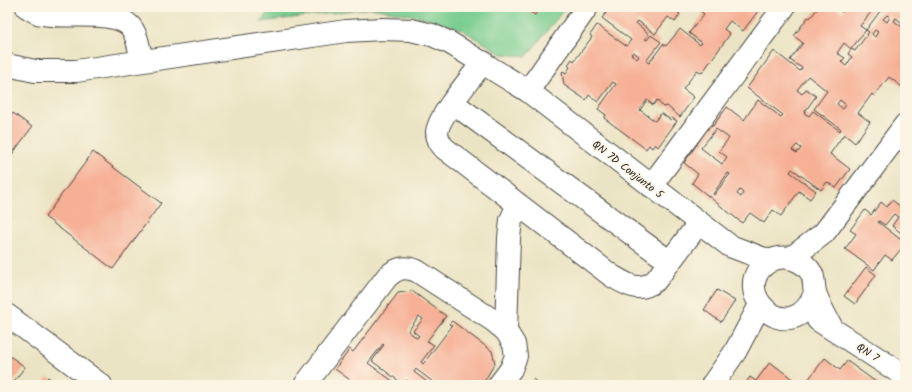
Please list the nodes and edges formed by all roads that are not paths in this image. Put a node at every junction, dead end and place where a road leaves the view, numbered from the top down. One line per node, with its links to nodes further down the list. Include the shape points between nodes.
1 (27, 7): 4 (street, via 39,13 103,16 120,20 130,26 137,39)
2 (587, 7): 7 (street)
3 (784, 7): 10 (street)
4 (142, 61): 5 (street, QN 7D Conjunto 5, via 346,31 383,29 411,30 432,35); 6 (street, QN 7D Conjunto 5, via 76,71 35,71)
5 (483, 62): 7 (street, QN 7D Conjunto 5); 8 (street)
6 (7, 65)
7 (528, 90): 10 (street, QN 7D Conjunto 5)
8 (453, 103): 11 (street, via 441,118 437,131 438,140 444,148); 17 (street)
9 (905, 125): 13 (street)
10 (651, 186): 12 (street, QN 7D Conjunto 5)
11 (518, 204): 17 (street, via 625,284 648,286); 25 (street, via 511,220 509,238)
12 (699, 224): 14 (street, QN 7D Conjunto 5); 17 (street)
13 (824, 233): 15 (street); 19 (street)
14 (730, 246): 16 (street, QN 7D Conjunto 5); 18 (street, QN 7D Conjunto 5)
15 (791, 258): 16 (street); 19 (street, via 803,264)
16 (770, 261): 18 (street, via 760,269)
17 (670, 262)
18 (755, 280): 20 (street, via 755,294)
19 (813, 284): 21 (street, via 811,303); 24 (street)
20 (760, 306): 23 (street, via 770,314); 26 (street)
21 (803, 312): 23 (street); 24 (street, QN 7)
22 (7, 315): 28 (street)
23 (782, 318): 26 (street)
24 (832, 328): 27 (street, QN 7)
25 (506, 332): 29 (street, via 494,321 417,270 405,267 394,270 387,277); 30 (street, via 514,344 516,356 511,369)
26 (735, 352): 31 (street)
27 (905, 376)
28 (101, 385)
29 (305, 385)
30 (499, 385)
31 (712, 385)

